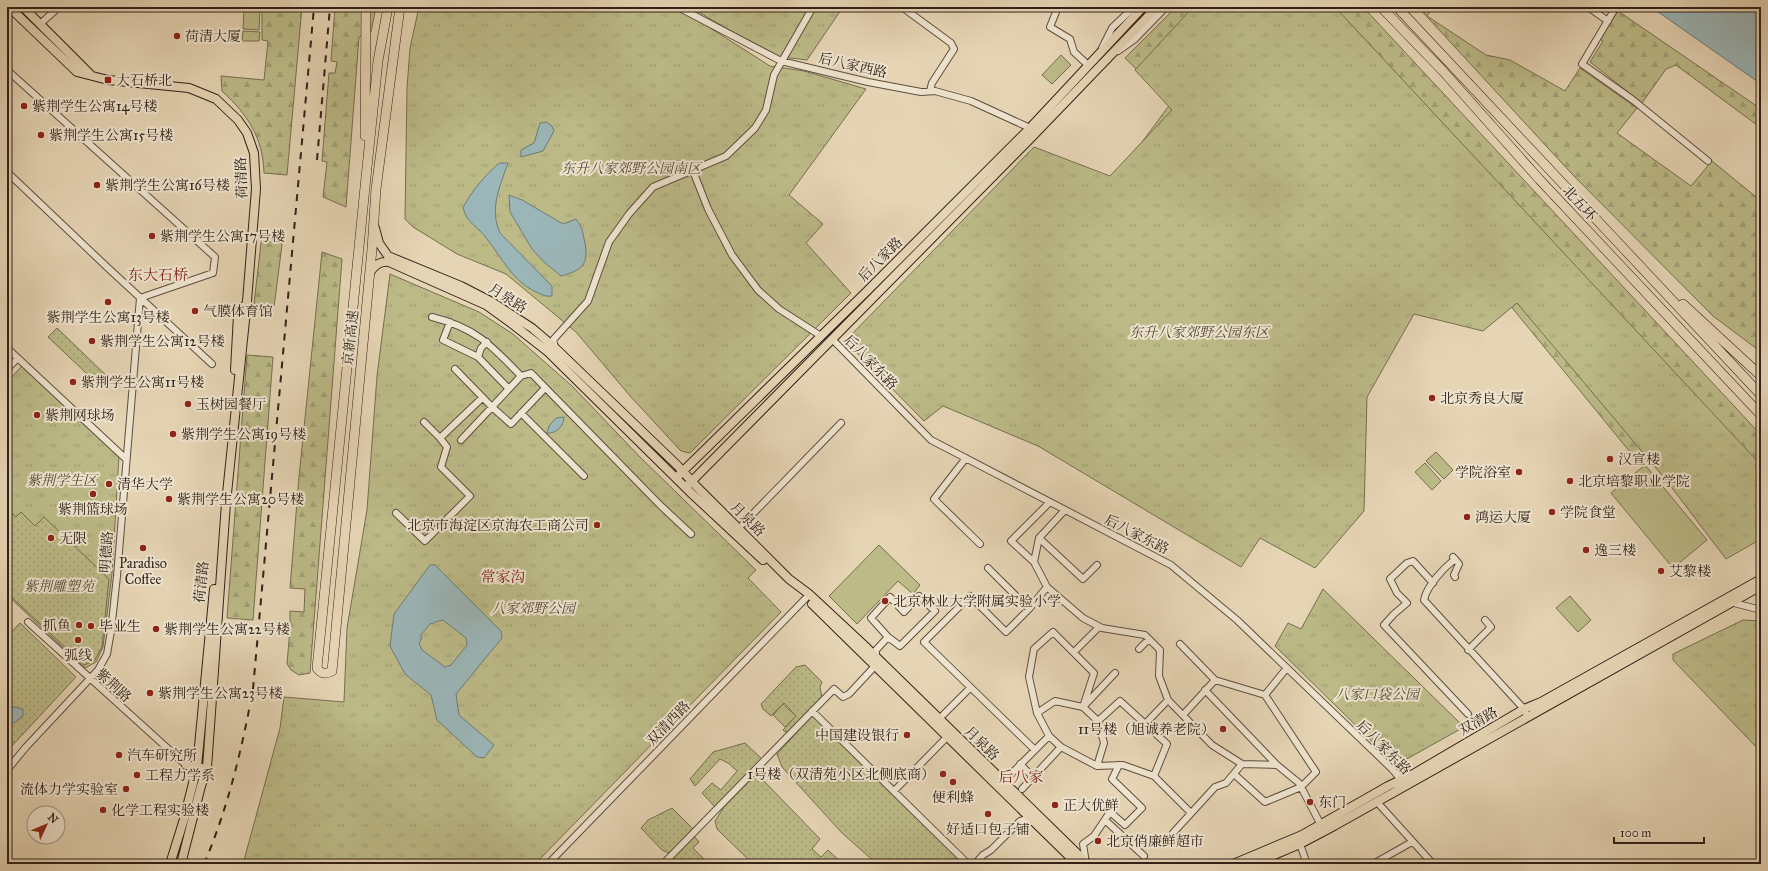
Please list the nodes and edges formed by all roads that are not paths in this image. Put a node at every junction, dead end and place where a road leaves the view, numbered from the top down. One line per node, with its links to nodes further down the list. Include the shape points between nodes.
1 (9, 7): 26 (main road, 荷清路, via 77,72)
2 (23, 7): 20 (main road, 荷清路)
3 (59, 7): 20 (street)
4 (366, 7): 32 (highway)
5 (388, 7): 32 (highway, 京新高速, via 378,61)
6 (400, 7): 33 (highway, 京新高速, via 377,181)
7 (678, 7): 22 (street, 后八家西路)
8 (813, 7): 22 (street)
9 (902, 7): 27 (street, via 951,43 954,48 932,82)
10 (1058, 7): 24 (street, via 1050,27 1070,39 1074,52)
11 (1134, 7): 21 (street, 后八家路, via 1112,28)
12 (1143, 7): 21 (main road, 后八家路)
13 (1157, 7): 23 (main road, 后八家路)
14 (1166, 7): 23 (street, 后八家路, via 1135,39)
15 (1381, 7): 58 (highway, 北五环)
16 (1397, 7): 34 (highway, 北五环)
17 (1588, 7): 19 (street)
18 (1616, 7): 19 (street)
19 (1608, 21): 29 (street, via 1582,64 1633,100)
20 (40, 24): 26 (main road, 荷清路)
21 (1099, 54): 24 (main road, 后八家路)
22 (781, 61): 27 (street, 后八家西路, via 868,82 921,92); 30 (street, via 774,75 766,110 755,128 726,156)
23 (1104, 61): 41 (main road, 后八家路)
24 (1088, 65): 28 (main road, 后八家路)
25 (7, 70): 36 (street, via 216,257 213,273)
26 (91, 75): 37 (main road, 荷清路, via 108,80 189,88 216,99 238,120 254,153 256,178)
27 (930, 91): 28 (street, 后八家西路, via 970,101)
28 (1030, 128): 40 (main road, 后八家路)
29 (1708, 161)
30 (693, 170): 40 (street, via 708,209 732,255 758,290 780,309); 44 (street, via 653,187 629,214 609,242 588,301 552,340)
31 (7, 172): 36 (street)
32 (366, 177): 35 (highway, 京新高速, via 317,668 324,674 332,671)
33 (374, 225): 35 (highway, 京新高速); 44 (main road, 月泉路, via 379,243 388,256 461,286 492,302 532,328)
34 (1622, 246): 51 (highway); 54 (highway, 北五环)
35 (370, 272): 67 (main road, 月泉路, via 379,263 389,262 492,310 547,351)
36 (140, 298): 47 (street); 64 (street, 明德路)
37 (247, 301): 129 (main road, 荷清路, via 238,315 234,386); 130 (main road, 荷清路, via 226,502)
38 (432, 317): 39 (street)
39 (450, 322): 42 (street); 45 (street, via 443,340)
40 (821, 336): 65 (main road, 后八家路)
41 (832, 339): 63 (street, 后八家东路, via 931,440); 68 (main road, 后八家路)
42 (487, 342): 45 (street, via 481,348); 50 (street)
43 (7, 348): 46 (street)
44 (557, 350): 65 (main road, 月泉路)
45 (478, 357): 52 (street)
46 (18, 358): 48 (street); 64 (street)
47 (212, 364)
48 (7, 369)
49 (455, 369): 55 (street)
50 (521, 376): 52 (street); 53 (street, via 530,373)
51 (1761, 376)
52 (508, 388): 56 (street)
53 (546, 388): 57 (street); 74 (street)
54 (1761, 394)
55 (482, 398): 56 (street); 61 (street)
56 (492, 407): 57 (street, via 510,424); 62 (street)
57 (521, 413): 66 (street)
58 (1761, 415)
59 (424, 422): 61 (street)
60 (841, 423): 73 (street)
61 (440, 438): 72 (street, via 447,447 441,467 470,496 425,542)
62 (461, 440)
63 (966, 458): 70 (street, 后八家东路); 76 (street, via 934,499)
64 (126, 459): 103 (street, 明德路, via 109,647 104,660)
65 (682, 471): 67 (main road, 后八家路); 68 (main road, 月泉路)
66 (584, 476)
67 (676, 478): 69 (main road, 月泉路)
68 (692, 481): 69 (main road, 后八家路); 99 (main road, 月泉路, via 789,579 809,594)
69 (686, 488): 85 (main road, 月泉路)
70 (1050, 502): 71 (street, 后八家东路); 77 (street, via 1011,541)
71 (1065, 510): 75 (street); 101 (street, 后八家东路, via 1172,565 1237,620)
72 (396, 513)
73 (743, 524)
74 (691, 534)
75 (1039, 538): 77 (street); 78 (street, via 1083,578)
76 (980, 544)
77 (1034, 562): 84 (street)
78 (1097, 565)
79 (988, 568): 88 (street)
80 (1455, 577): 82 (street, via 1459,564 1454,558)
81 (1761, 579): 86 (main road, 双清路)
82 (1433, 583): 97 (street, via 1426,591 1424,600); 113 (street, via 1413,561 1407,563 1390,579 1397,593 1407,603 1384,626)
83 (1761, 586): 87 (main road, 双清路)
84 (1047, 587): 88 (street); 92 (street, via 1083,618)
85 (806, 598): 100 (main road, 月泉路); 155 (street, 双清西路)
86 (1723, 599): 87 (street); 110 (main road, 双清路, via 1541,702)
87 (1732, 603): 89 (street); 116 (main road, 双清路)
88 (1029, 609): 105 (street, via 1006,632 970,596 924,642)
89 (1761, 610)
90 (1485, 620): 97 (street, via 1491,627)
91 (28, 622): 103 (street, 紫荆路)
92 (1099, 627): 94 (street); 98 (street)
93 (888, 637): 93 (street, via 870,618 890,597 904,612 919,596 935,611 900,646); 99 (street, via 876,650)
94 (1149, 639): 96 (street); 108 (street, via 1160,650 1159,676)
95 (1180, 644): 104 (street)
96 (1139, 649)
97 (1468, 650): 110 (street)
98 (1074, 652): 109 (street, via 1094,674); 112 (street, via 1053,632 1034,649 1029,677)
99 (876, 658): 152 (main road, 月泉路)
100 (875, 666): 111 (street, via 848,694 843,696 834,689); 120 (main road, 月泉路)
101 (1286, 669): 107 (street); 136 (street, 后八家东路)
102 (1115, 673): 109 (street)
103 (90, 680): 125 (street, 紫荆路); 131 (street, 明德路)
104 (1215, 680): 106 (street); 107 (street)
105 (970, 688): 114 (street); 122 (street)
106 (1205, 690): 115 (street); 128 (street)
107 (1265, 695): 137 (street, via 1316,772)
108 (1168, 700): 115 (street); 118 (street)
109 (1082, 706): 112 (street, via 1055,701); 117 (street)
110 (1524, 709): 116 (street); 136 (main road, 双清路)
111 (812, 711): 139 (street); 156 (street)
112 (1037, 713): 119 (street)
113 (1468, 714)
114 (943, 715)
115 (1183, 715): 124 (street, via 1212,745)
116 (1526, 718): 136 (main road, 双清路)
117 (1098, 721): 118 (street, via 1120,701); 127 (street, via 1104,743)
118 (1145, 724): 134 (street, via 1167,744)
119 (1049, 736): 121 (street); 122 (street)
120 (947, 737): 139 (street); 143 (main road, 月泉路)
121 (1061, 747): 127 (street); 135 (street)
122 (1035, 750): 123 (street)
123 (1020, 764): 133 (street); 135 (street)
124 (1242, 764): 128 (street); 132 (street)
125 (186, 765): 129 (main road)
126 (1119, 765): 127 (street); 134 (street); 142 (street, via 1112,779 1142,808 1125,825 1110,812)
127 (1097, 766)
128 (1277, 766): 137 (street)
129 (197, 767): 130 (main road); 153 (main road, 荷清路)
130 (208, 768): 154 (main road, 荷清路)
131 (7, 770)
132 (1234, 774): 137 (street, via 1266,802); 141 (street, via 1226,783 1214,787)
133 (1008, 776)
134 (1154, 776): 141 (street)
135 (1033, 777): 138 (street)
136 (1404, 783): 140 (main road, 双清路); 144 (main road, 双清路)
137 (1301, 787): 144 (street)
138 (1022, 789)
139 (894, 791): 157 (street)
140 (1377, 802): 147 (street); 149 (main road, 双清路)
141 (1191, 813): 145 (street)
142 (1105, 820): 150 (street); 152 (street, via 1094,836 1083,844)
143 (1033, 821): 148 (street, via 1020,821); 159 (main road, 月泉路)
144 (1321, 824): 160 (main road, 双清路, via 1302,835)
145 (1173, 833)
146 (992, 838): 148 (street)
147 (1412, 842): 163 (street); 164 (street)
148 (998, 844): 158 (street)
149 (1300, 844): 151 (main road, 双清路); 162 (street)
150 (1144, 856)
151 (1264, 862): 161 (main road, 双清路)
152 (1087, 863)
153 (170, 864)
154 (181, 864)
155 (548, 864)
156 (663, 864)
157 (968, 864)
158 (974, 864)
159 (1077, 864)
160 (1233, 864)
161 (1253, 864)
162 (1307, 864)
163 (1373, 864)
164 (1433, 864)

